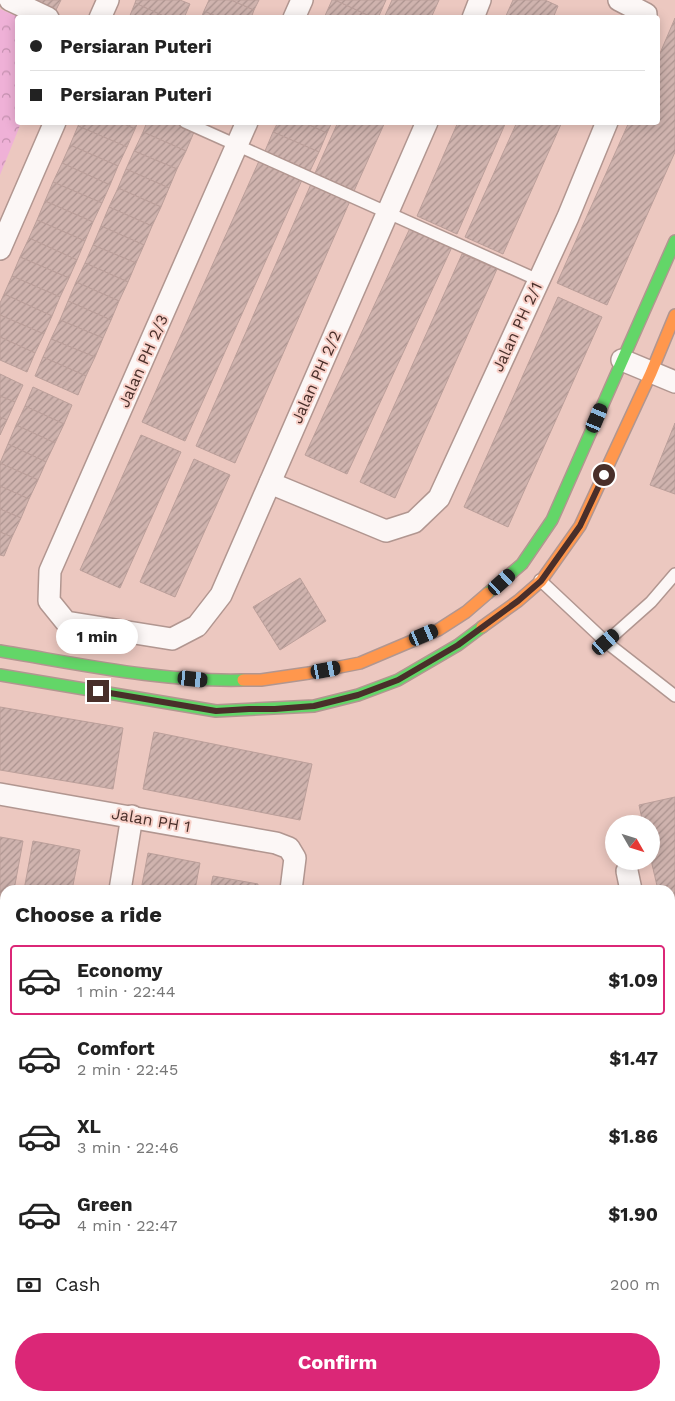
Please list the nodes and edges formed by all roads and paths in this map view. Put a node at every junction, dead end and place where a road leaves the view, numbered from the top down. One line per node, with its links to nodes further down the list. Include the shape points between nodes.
1 (10, 0): 6 (street)
2 (108, 0): 7 (street)
3 (302, 0): 8 (street)
4 (480, 0): 9 (street)
5 (619, 0): 10 (street)
6 (42, 15)
7 (101, 15)
8 (295, 15)
9 (473, 15)
10 (644, 15)
11 (54, 125): 18 (street)
12 (191, 125): 16 (lane)
13 (246, 125): 16 (street, Jalan PH 2/3)
14 (426, 125): 17 (street, Jalan PH 2/2)
15 (606, 125): 21 (street, Jalan PH 2/1)
16 (237, 145): 17 (lane); 32 (street, Jalan PH 2/3, via 50,571 49,601 66,622 172,639)
17 (388, 214): 21 (lane); 28 (street, Jalan PH 2/2)
18 (5, 227): 20 (street)
19 (675, 241): 23 (main road)
20 (0, 249)
21 (538, 280): 28 (street, Jalan PH 2/1, via 439,498 414,522 386,531)
22 (675, 315): 24 (main road)
23 (635, 332): 24 (street); 25 (main road)
24 (669, 346): 26 (main road)
25 (622, 360): 26 (street); 29 (main road, via 552,520)
26 (651, 373): 27 (street); 31 (main road, via 580,526)
27 (675, 382)
28 (270, 482): 32 (street, Jalan PH 2/2, via 220,594)
29 (522, 564): 31 (lane); 34 (main road, via 466,612 438,630 360,663 309,673 261,680 206,681)
30 (675, 574): 33 (lane, via 651,602)
31 (541, 581): 33 (lane); 35 (main road, via 458,645 398,680 358,695 314,706 216,711)
32 (197, 626)
33 (606, 642): 36 (lane)
34 (0, 651)
35 (0, 674)
36 (675, 696)
37 (0, 794): 38 (street, Jalan PH 1)
38 (132, 816): 39 (street); 40 (street, Jalan PH 1, via 289,848 295,858)
39 (121, 885)
40 (292, 885)

